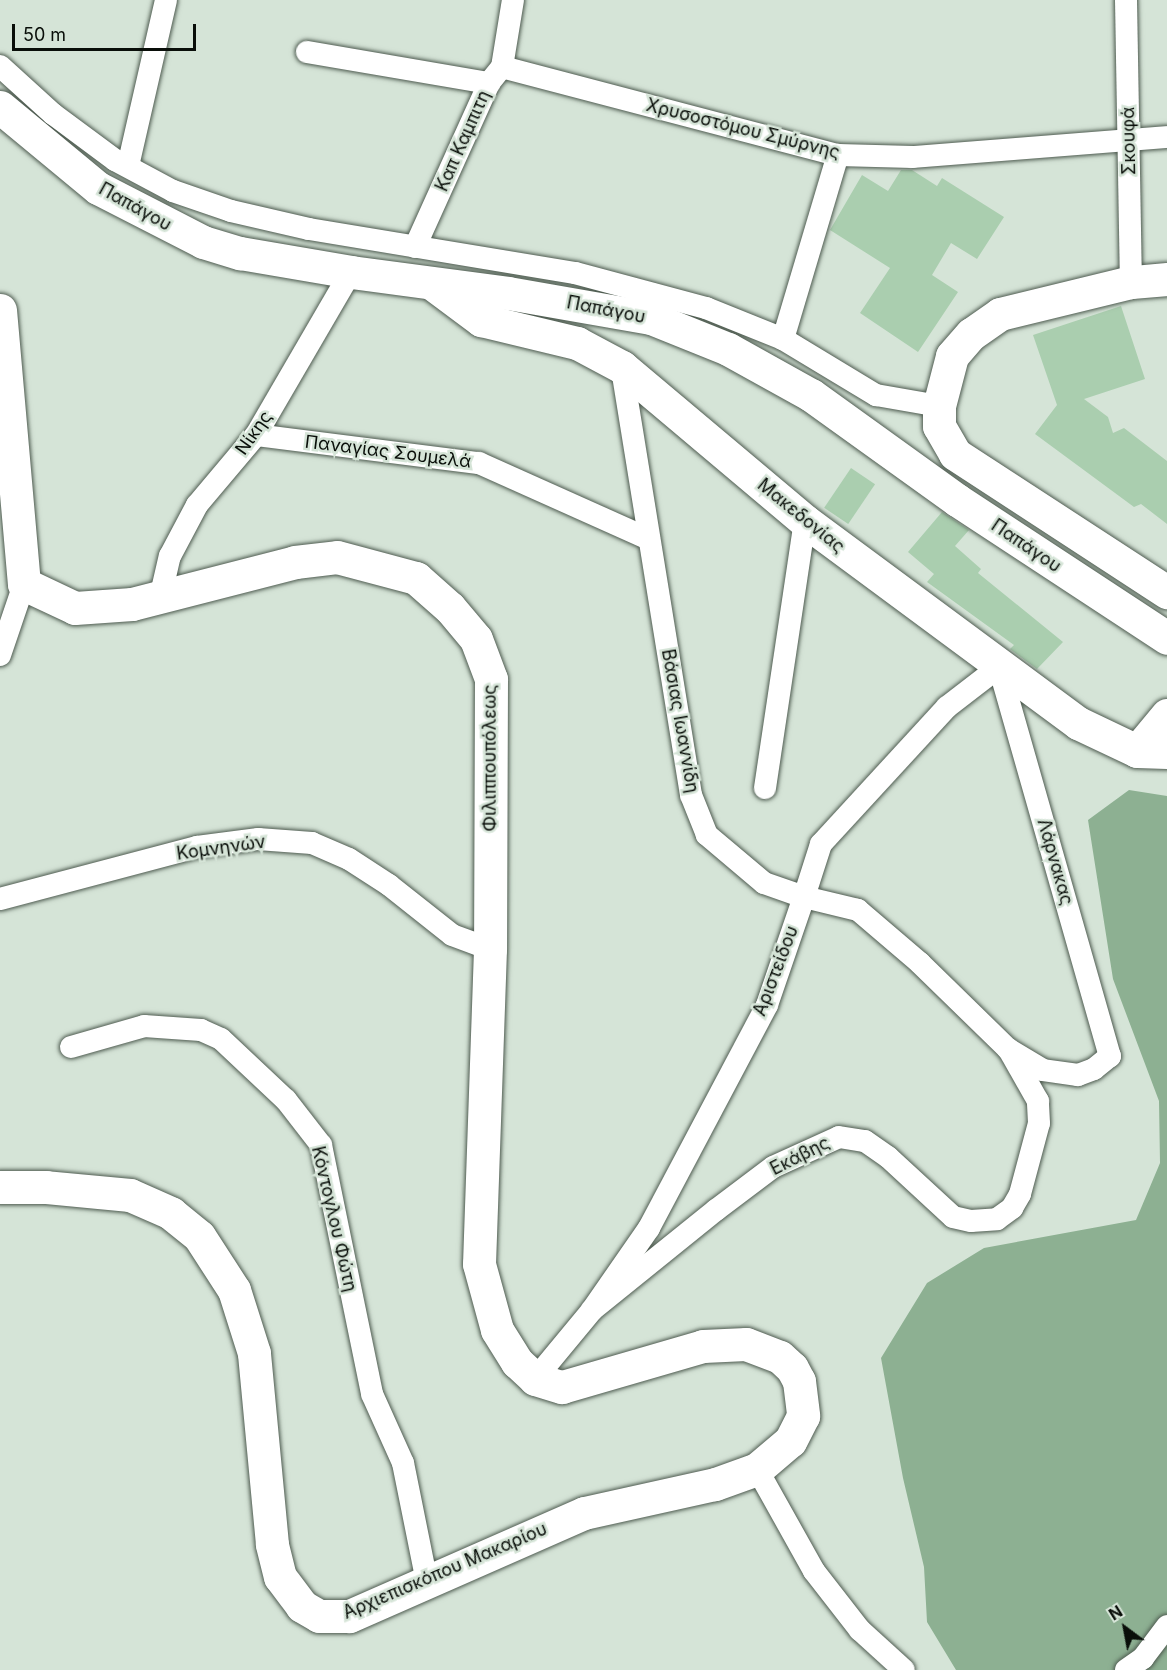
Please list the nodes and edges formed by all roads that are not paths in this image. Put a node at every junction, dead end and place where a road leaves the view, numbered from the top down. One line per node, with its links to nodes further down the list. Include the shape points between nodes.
1 (166, 0): 11 (street)
2 (513, 0): 6 (street, Καπ Καμπιτη)
3 (1126, 0): 9 (street, Σκουφά)
4 (306, 52): 6 (street, Χρυσοστόμου Σμύρνης)
5 (0, 66): 11 (street, Παπάγου, via 52,114)
6 (495, 75): 10 (street, Χρυσοστόμου Σμύρνης); 12 (street, Καπ Καμπιτη)
7 (0, 107): 13 (street, Παπάγου, via 98,188 174,230 240,253)
8 (1167, 137): 9 (street, Χρυσοστόμου Σμύρνης)
9 (1130, 140): 10 (street, Χρυσοστόμου Σμύρνης, via 913,157); 15 (street, Σκουφά)
10 (838, 155): 18 (street)
11 (128, 166): 12 (street, Παπάγου, via 173,190 231,212)
12 (415, 247): 18 (street, Παπάγου, via 576,273 706,308)
13 (351, 272): 16 (street, Παπάγου); 22 (street, Νίκης)
14 (1167, 279): 15 (street)
15 (1131, 282): 21 (street, via 1026,305 984,324 952,356)
16 (434, 285): 19 (street, Μακεδονίας, via 481,320 577,343); 28 (street, Παπάγου, via 508,292 651,318 728,349 811,395 957,500)
17 (0, 310): 20 (street)
18 (783, 339): 21 (street, Παπάγου, via 876,395)
19 (622, 368): 23 (street, Μακεδονίας); 24 (street, Βάσιας Ιωαννίδη)
20 (5, 401): 25 (street)
21 (939, 406): 26 (street, via 939,426 955,454)
22 (256, 435): 24 (street, Παναγίας Σουμελά, via 479,464); 27 (street, Νίκης, via 197,505 170,556)
23 (805, 521): 30 (street, Μακεδονίας); 33 (street)
24 (649, 539): 34 (street, Βάσιας Ιωαννίδη, via 691,795 706,835 764,883)
25 (24, 584): 27 (street, Φιλιππουπόλεως, via 75,608 132,604); 29 (street)
26 (1167, 592)
27 (161, 594): 36 (street, Φιλιππουπόλεως, via 295,562 337,558 416,578 450,608 476,639 491,679)
28 (1167, 638)
29 (0, 655)
30 (999, 667): 32 (street, Μακεδονίας, via 1078,723); 34 (street, Αριστείδου, via 947,707 821,844); 39 (street, Λάρνακας)
31 (1167, 715): 32 (street)
32 (1152, 751)
33 (765, 788)
34 (804, 897): 38 (street, Βάσιας Ιωαννίδη, via 858,910 920,963); 41 (street, Αριστείδου, via 766,1005 649,1228)
35 (0, 899): 36 (street, Κομνηνών, via 197,847 258,840 312,843 349,859 389,885 452,934)
36 (490, 949): 42 (street, Φιλιππουπόλεως, via 479,1264 497,1330 517,1362)
37 (71, 1047): 44 (street, Κόντογλου Φώτη, via 144,1026 201,1030 221,1039 286,1100 321,1145 372,1394 402,1463)
38 (1008, 1049): 39 (street, Βάσιας Ιωαννίδη, via 1043,1070 1062,1074 1094,1070); 41 (street, Εκάβης, via 1038,1101 1039,1124 1020,1194 1012,1208 997,1219 953,1218 888,1157 865,1141 839,1137 773,1167)
39 (1110, 1056)
40 (0, 1187): 44 (street, Αρχιεπισκόπου Μακαρίου, via 100,1191 136,1197 171,1213 203,1243 234,1290 254,1353 276,1563 290,1594 302,1606 319,1616 349,1616)
41 (592, 1310): 42 (street, Εκάβης)
42 (535, 1379): 43 (street, Αρχιεπισκόπου Μακαρίου, via 562,1387 703,1346 733,1343 760,1347 792,1368 805,1404 796,1433)
43 (758, 1469): 44 (street, Αρχιεπισκόπου Μακαρίου, via 715,1484 584,1513); 46 (street, via 814,1571 860,1630)
44 (428, 1582)
45 (1167, 1626): 47 (street, via 1143,1658)
46 (902, 1669)
47 (1126, 1670)

